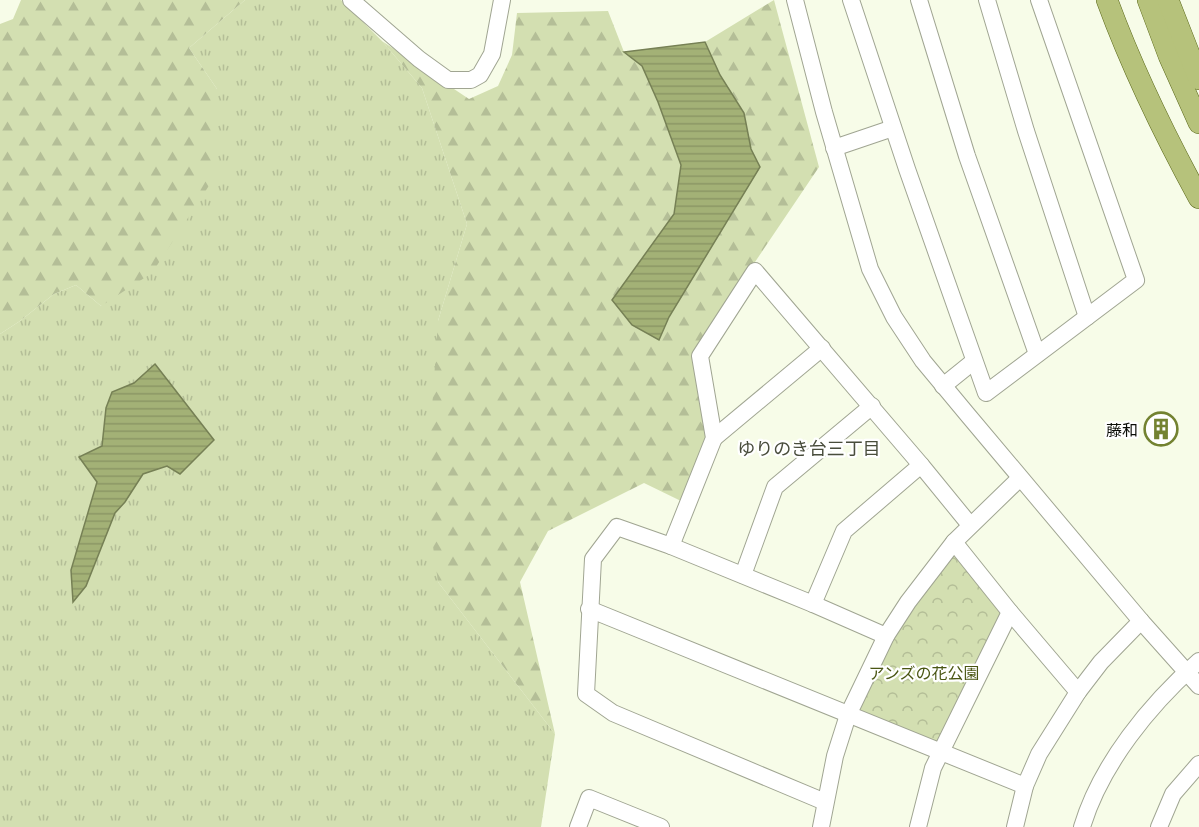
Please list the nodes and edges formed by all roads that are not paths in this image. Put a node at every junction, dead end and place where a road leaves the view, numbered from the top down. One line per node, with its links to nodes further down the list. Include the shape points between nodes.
1 (351, 0): 2 (street, via 448,80 471,80 480,75 492,54)
2 (502, 0)
3 (795, 0): 14 (street)
4 (851, 0): 13 (street)
5 (919, 0): 18 (street, via 967,156)
6 (987, 0): 16 (street)
7 (1039, 0): 16 (street, via 1136,279)
8 (1107, 0): 15 (main road, via 1168,143)
9 (1148, 0): 12 (main road)
10 (1168, 0): 11 (main road)
11 (1199, 79)
12 (1199, 123)
13 (893, 128): 14 (street); 19 (street)
14 (834, 148): 20 (street, via 870,269 894,317)
15 (1199, 198)
16 (1087, 317): 18 (street)
17 (822, 348): 21 (street); 22 (street); 22 (street, via 755,271 700,356)
18 (1037, 354): 19 (street, via 986,393)
19 (974, 361): 20 (street)
20 (943, 386): 24 (street)
21 (872, 406): 23 (street); 28 (street, via 775,487)
22 (714, 438): 27 (street)
23 (921, 465): 25 (street); 29 (street, via 844,531)
24 (1020, 478): 25 (street); 32 (street)
25 (970, 525): 26 (street)
26 (954, 542): 31 (street); 33 (street)
27 (671, 546): 28 (street); 30 (street, via 617,527 593,559)
28 (742, 575): 29 (street)
29 (813, 604): 33 (street)
30 (589, 609): 37 (street); 41 (street, via 586,694 613,713)
31 (1010, 612): 36 (street); 38 (street)
32 (1141, 621): 34 (street); 36 (street)
33 (886, 636): 37 (street)
34 (1193, 667): 35 (street); 47 (street, via 1137,727 1114,759)
35 (1199, 686)
36 (1078, 692): 40 (street, via 1039,754)
37 (848, 715): 38 (street); 41 (street)
38 (940, 752): 40 (street); 45 (street)
39 (1199, 764): 48 (street, via 1173,794)
40 (1025, 786): 46 (street)
41 (825, 802): 44 (street)
42 (578, 827): 43 (street, via 589,798)
43 (662, 827)
44 (821, 827)
45 (918, 827)
46 (1015, 827)
47 (1082, 827)
48 (1159, 827)

